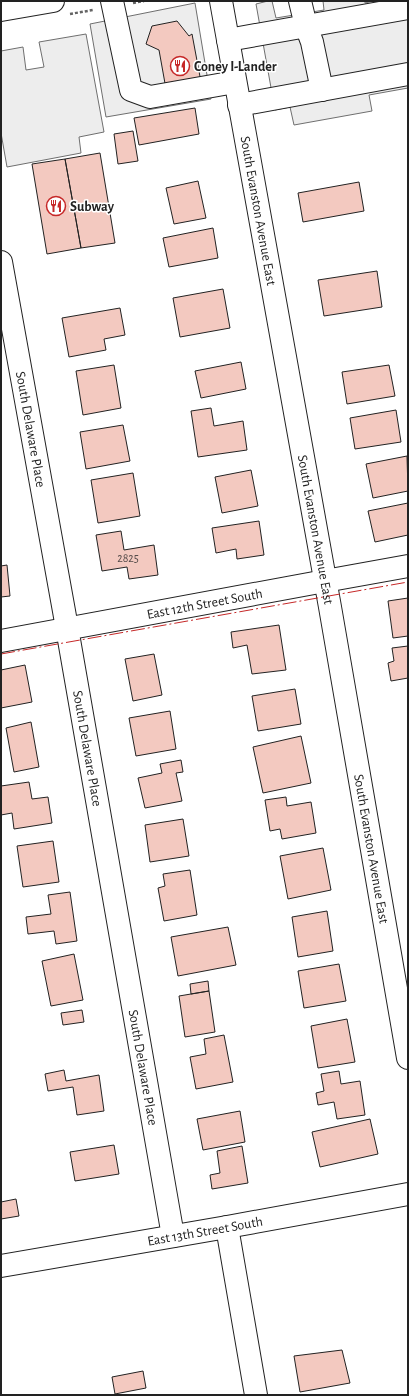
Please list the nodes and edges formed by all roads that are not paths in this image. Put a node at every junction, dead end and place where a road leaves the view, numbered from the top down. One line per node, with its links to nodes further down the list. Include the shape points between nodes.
1 (221, 1): 8 (street, South Evanston Avenue East)
2 (300, 1): 7 (street)
3 (113, 4): 10 (street, via 131,90 150,97)
4 (61, 8): 6 (street)
5 (408, 8): 7 (street)
6 (1, 10)
7 (306, 26): 8 (street); 11 (street)
8 (228, 40): 10 (street, South Evanston Avenue East)
9 (408, 74): 11 (street)
10 (235, 82): 12 (street, South Evanston Avenue East)
11 (322, 90): 12 (street)
12 (239, 105): 15 (street, South Evanston Avenue East)
13 (1, 262): 16 (street, South Delaware Place)
14 (408, 566): 15 (street, East 12th Street South)
15 (325, 580): 16 (street, East 12th Street South); 18 (street, South Evanston Avenue East)
16 (68, 629): 17 (street, East 12th Street South); 21 (street, South Delaware Place)
17 (1, 641)
18 (408, 1058)
19 (408, 1194): 20 (street, East 13th Street South)
20 (227, 1227): 21 (street, East 13th Street South); 23 (street)
21 (174, 1236): 22 (street, East 13th Street South)
22 (1, 1266)
23 (256, 1395)

